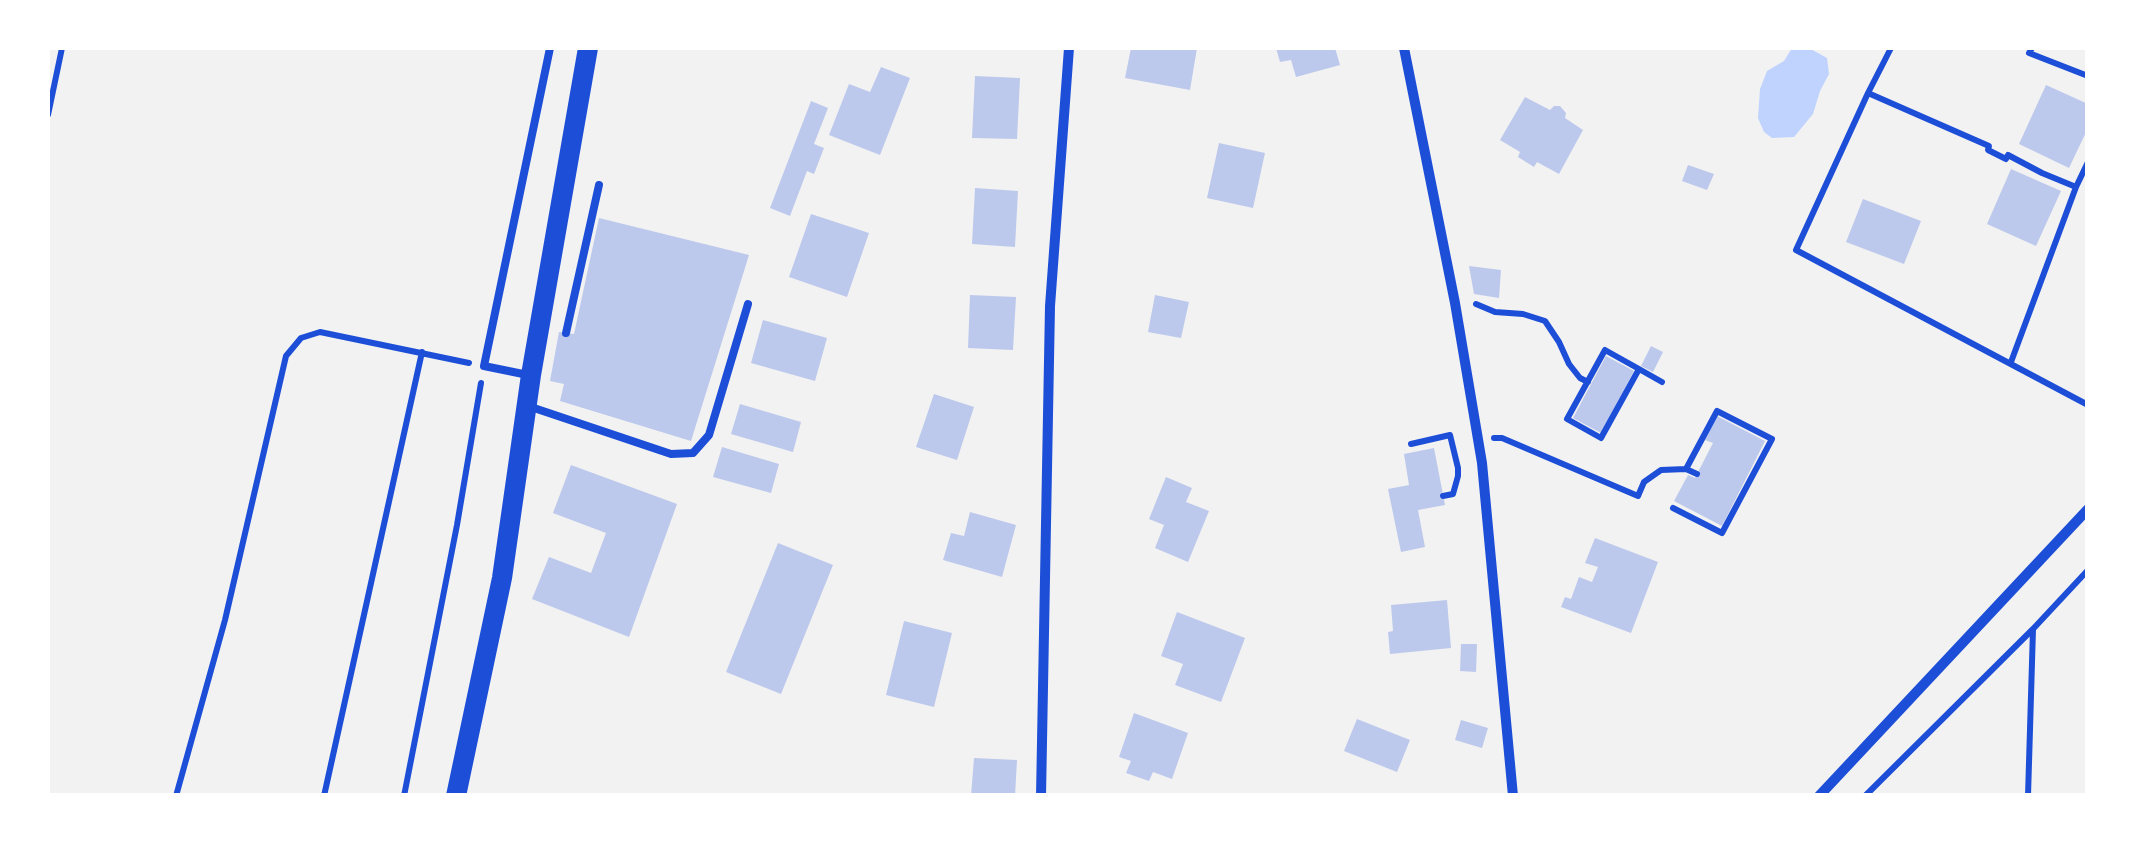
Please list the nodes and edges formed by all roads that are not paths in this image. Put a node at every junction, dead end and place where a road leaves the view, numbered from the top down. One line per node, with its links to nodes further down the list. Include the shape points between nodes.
1 (550, 48): 8 (lane, via 484,366)
2 (588, 48): 8 (main road)
3 (1069, 48): 12 (street, via 1050,306)
4 (1404, 48): 13 (street, via 1478,439)
5 (599, 185): 7 (lane)
6 (748, 304): 9 (lane, via 709,436 693,453 672,454)
7 (566, 333)
8 (531, 375): 9 (main road)
9 (526, 406): 11 (main road, via 502,578)
10 (2088, 509): 14 (street)
11 (456, 796)
12 (1040, 796)
13 (1513, 796)
14 (1819, 796)

